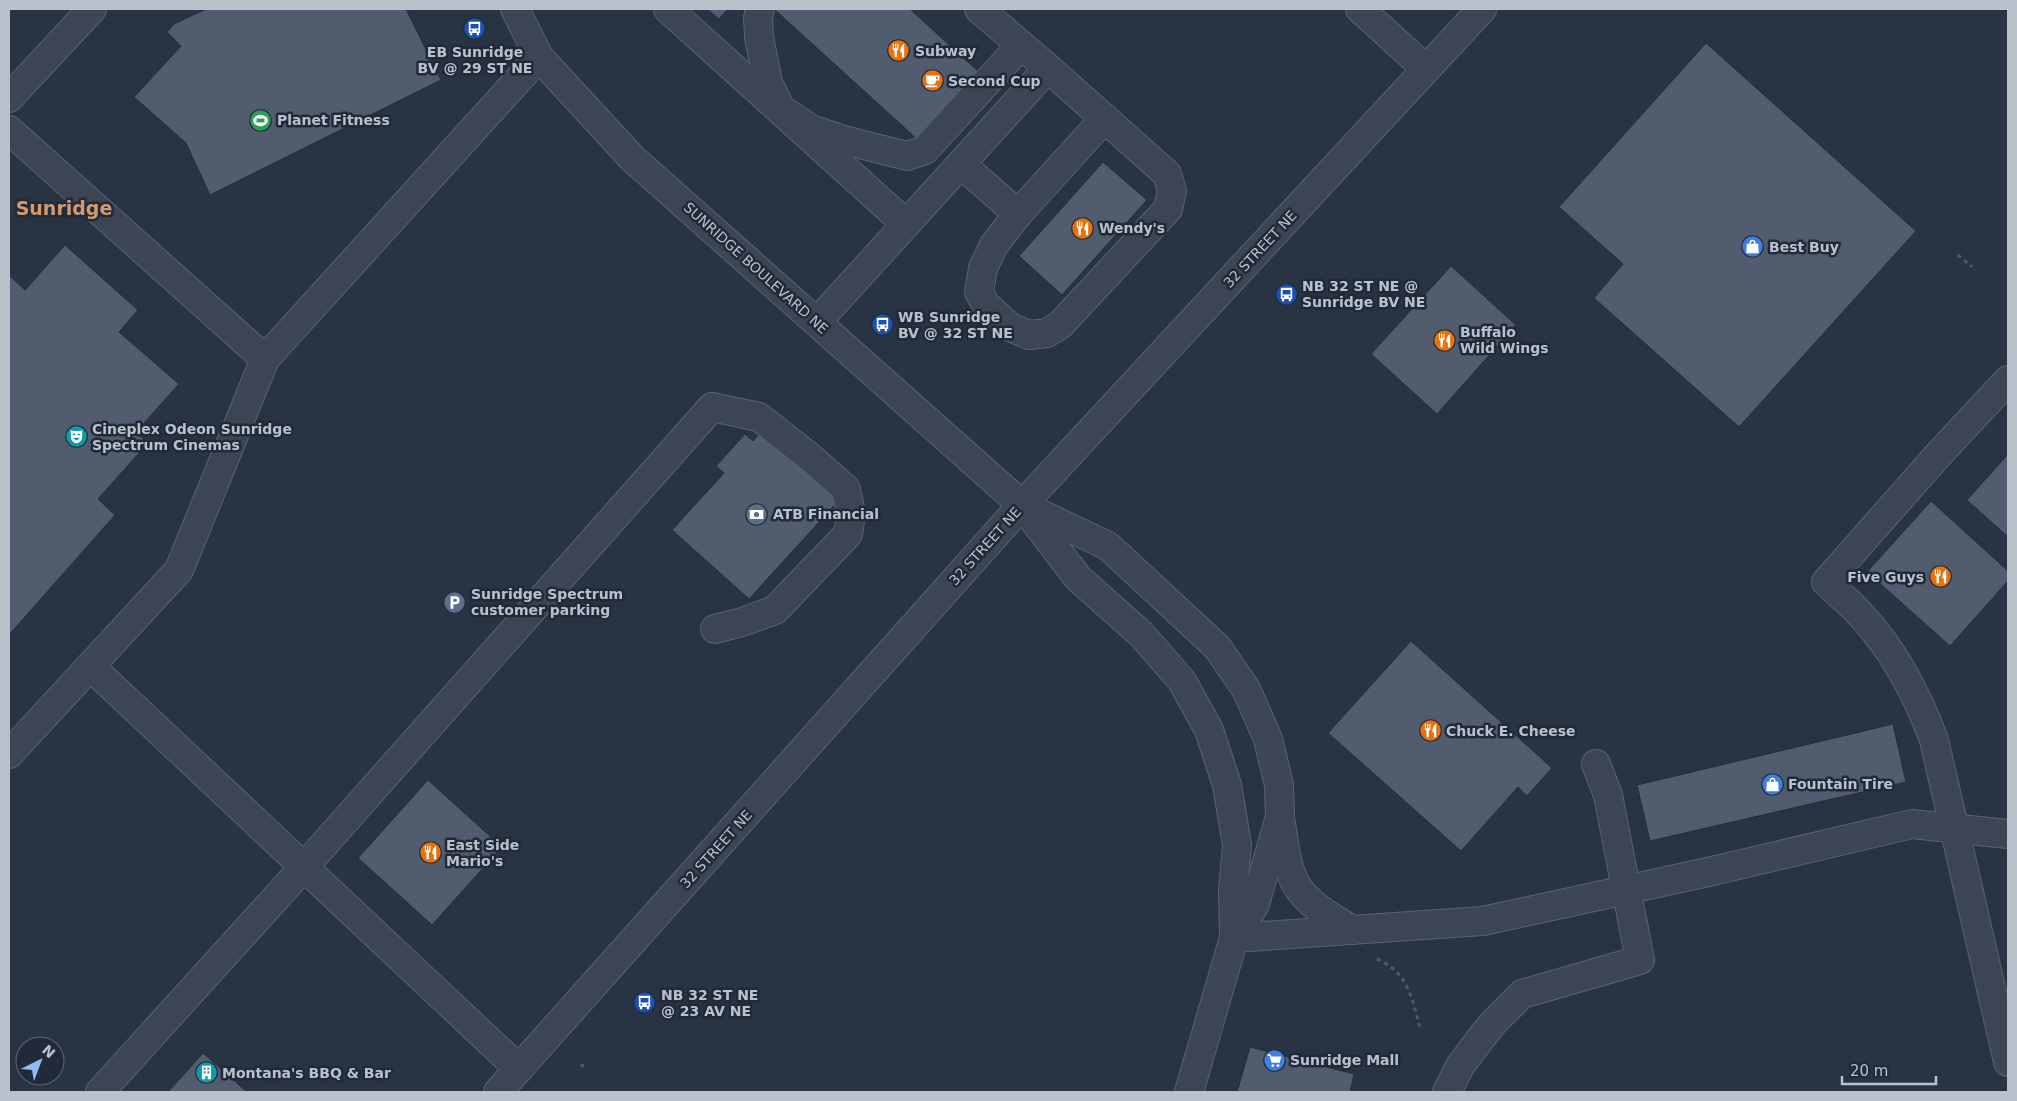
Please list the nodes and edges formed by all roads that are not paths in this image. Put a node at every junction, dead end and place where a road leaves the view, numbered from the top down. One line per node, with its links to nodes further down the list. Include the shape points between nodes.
1 (92, 9): 12 (street)
2 (515, 9): 9 (street, SUNRIDGE BOULEVARD NE)
3 (668, 9): 13 (street)
4 (760, 9): 13 (street, via 759,37 768,83)
5 (980, 9): 8 (street)
6 (1360, 9): 11 (street)
7 (1482, 9): 11 (street, 32 STREET NE)
8 (1021, 45): 10 (street); 13 (street, via 925,150 907,156 811,129)
9 (539, 57): 19 (street, SUNRIDGE BOULEVARD NE, via 632,158); 20 (street)
10 (1048, 68): 14 (street); 16 (street)
11 (1426, 69): 22 (street, 32 STREET NE)
12 (9, 98)
13 (781, 109): 18 (street)
14 (1105, 118): 17 (street); 17 (street, via 1167,174 1172,191 1168,209 1060,326 1047,333 1029,335 1010,327 986,305 979,292 983,268 994,245)
15 (9, 130): 20 (street)
16 (961, 164): 17 (street); 18 (street)
17 (1018, 214)
18 (906, 224): 19 (street)
19 (817, 322): 22 (street, SUNRIDGE BOULEVARD NE)
20 (265, 359): 24 (street, via 179,570)
21 (2008, 380): 28 (street, via 1826,582 1861,614 1905,674 1934,740)
22 (1022, 505): 27 (street, via 1108,546 1217,648 1246,689 1268,739 1278,785); 33 (street, via 1078,578 1141,634 1182,681 1209,730 1227,785 1237,845 1233,890); 35 (street, 32 STREET NE)
23 (715, 629): 30 (street, via 775,610 848,534 851,512 846,490 759,417 712,407)
24 (90, 666): 25 (street); 30 (street)
25 (9, 754)
26 (1596, 764): 31 (street, via 1608,795)
27 (1280, 817): 32 (street, via 1290,873 1298,887 1314,906); 33 (street, via 1256,904)
28 (1954, 829): 29 (street); 31 (street, via 1906,825); 34 (street)
29 (2008, 834)
30 (304, 867): 35 (street); 36 (street)
31 (1626, 890): 32 (street, via 1483,921); 39 (street, via 1640,960 1522,994 1490,1027 1460,1066)
32 (1352, 930): 33 (street)
33 (1234, 938): 38 (street)
34 (2008, 1062)
35 (519, 1069): 37 (street, 32 STREET NE)
36 (100, 1092)
37 (498, 1092)
38 (1189, 1092)
39 (1447, 1092)

